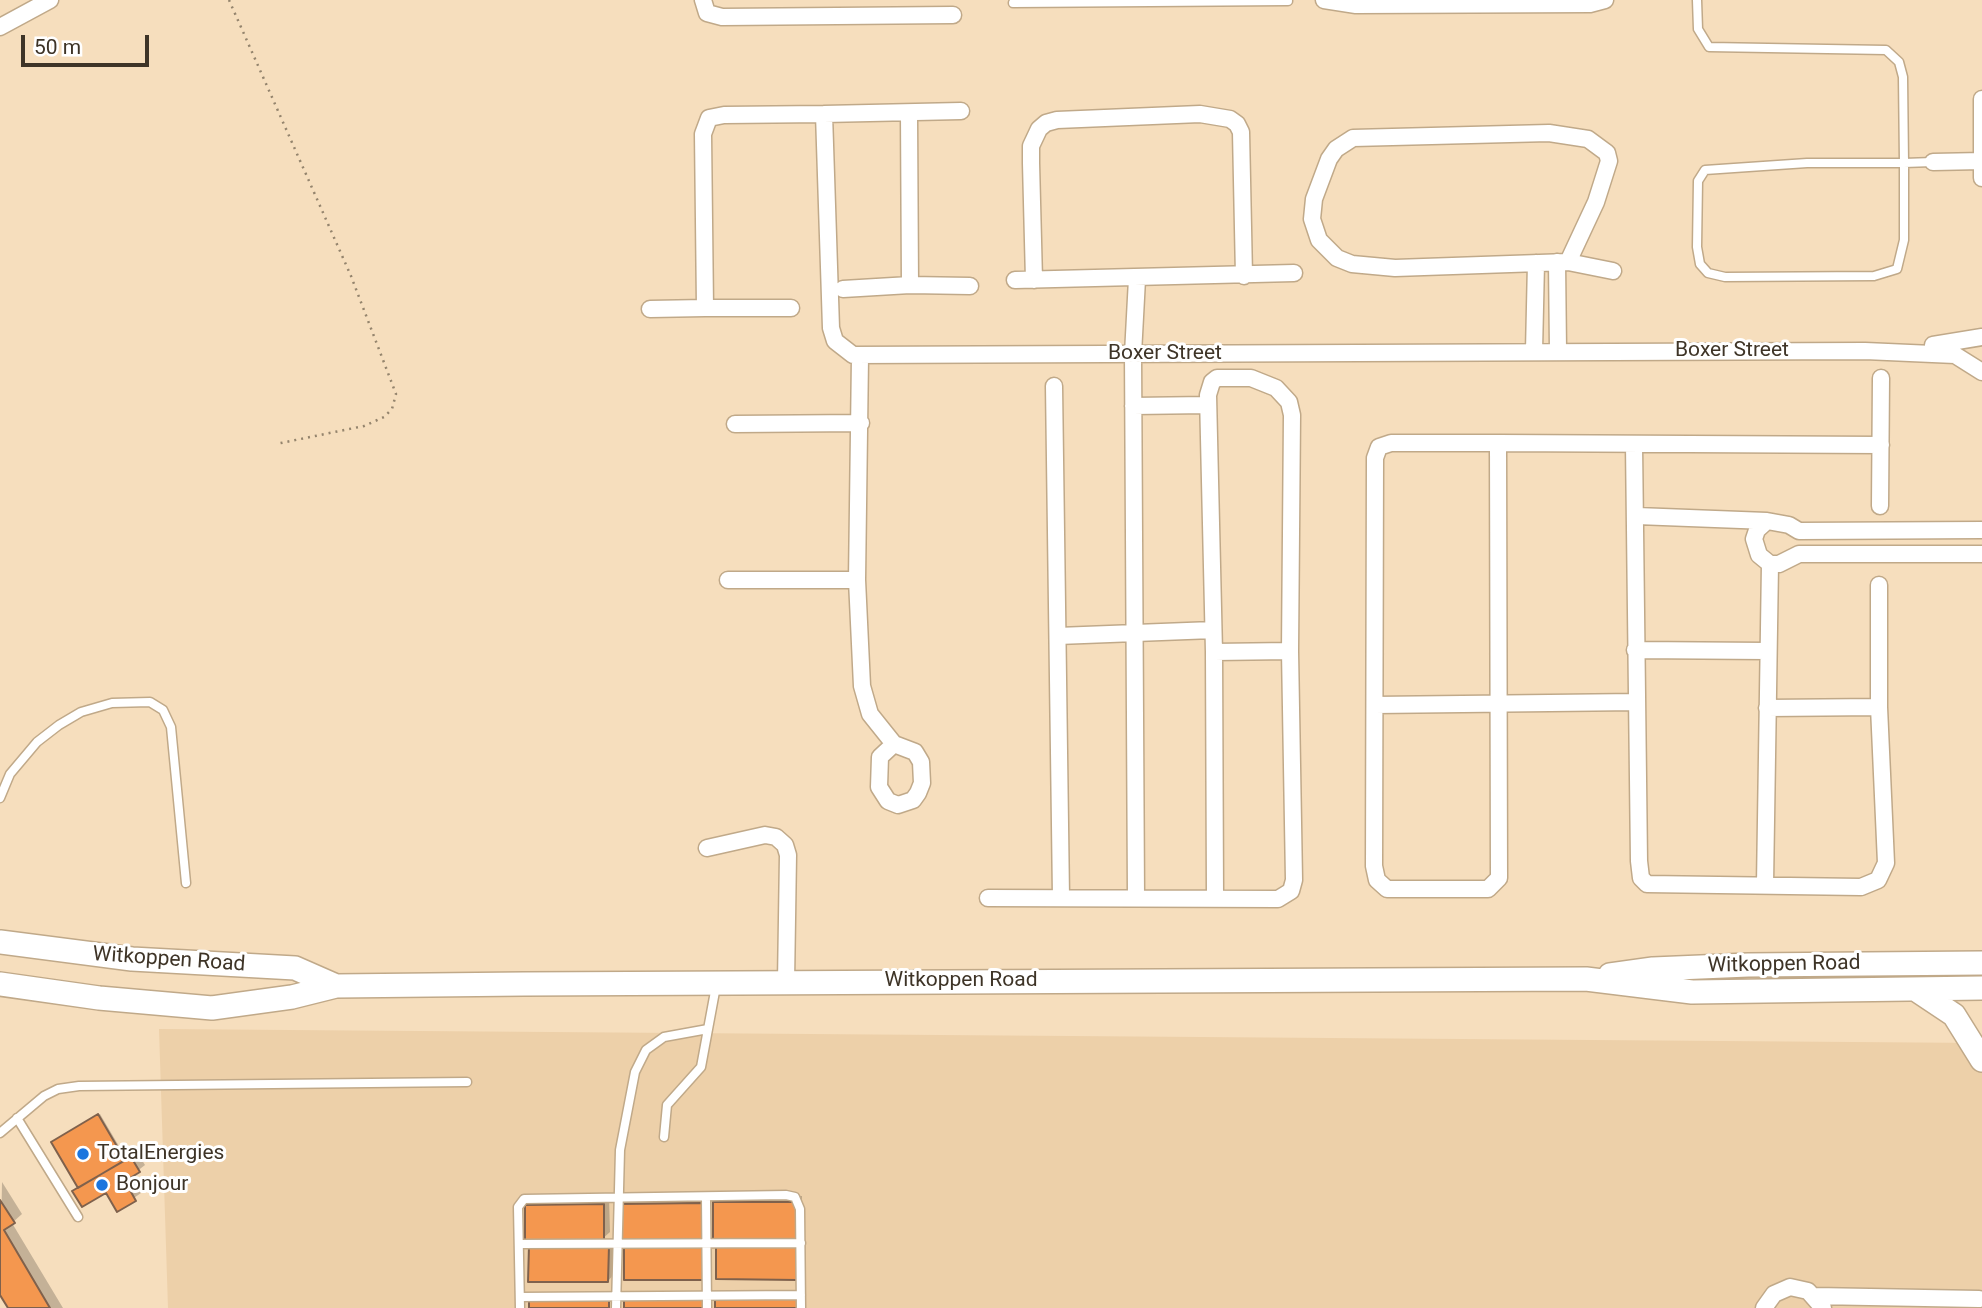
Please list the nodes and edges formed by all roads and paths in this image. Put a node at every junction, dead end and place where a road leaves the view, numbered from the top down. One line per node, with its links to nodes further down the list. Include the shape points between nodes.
1 (50, 0): 14 (street)
2 (229, 0): 51 (path, via 351,276 397,394 392,410 374,421)
3 (703, 0): 11 (street, via 705,11 716,17)
4 (1324, 0): 5 (street, via 1356,5 1590,4)
5 (1605, 0)
6 (1698, 0): 21 (lane, via 1698,29 1709,47 1891,52 1903,77)
7 (1040, 1): 8 (lane); 10 (lane)
8 (1243, 1): 9 (lane)
9 (1288, 1)
10 (1013, 3)
11 (818, 7): 12 (street)
12 (910, 7): 13 (street)
13 (953, 15)
14 (0, 27)
15 (1982, 99): 19 (street)
16 (961, 111): 18 (street)
17 (824, 114): 18 (street); 34 (street, via 724,115 706,122); 42 (street, via 831,328 835,341)
18 (909, 114): 31 (street)
19 (1982, 161): 20 (street); 22 (street)
20 (1933, 162): 21 (lane)
21 (1904, 163): 21 (lane, via 1704,170 1697,189 1702,268 1725,277 1893,272 1903,254)
22 (1982, 178)
23 (1562, 262): 24 (street); 24 (street, via 1596,202 1609,162 1607,153 1588,139 1549,133 1353,138 1329,159 1314,199 1312,219 1319,240 1337,258 1380,268); 25 (street); 38 (street)
24 (1535, 263): 39 (street)
25 (1613, 271)
26 (1294, 273): 27 (street)
27 (1244, 276): 28 (street); 30 (street, via 1241,132 1230,119 1200,114 1051,121 1039,129 1031,146)
28 (1137, 279): 30 (street); 41 (street)
29 (1015, 280): 30 (street)
30 (1034, 280)
31 (911, 285): 32 (street); 33 (street)
32 (971, 285)
33 (843, 289)
34 (705, 308): 35 (street); 36 (street)
35 (650, 309)
36 (791, 309)
37 (1982, 337): 40 (street, Boxer Street)
38 (1558, 350): 39 (street, Boxer Street); 40 (street, Boxer Street)
39 (1534, 351): 41 (street, Boxer Street)
40 (1865, 351): 43 (street, Boxer Street, via 1955,355)
41 (1132, 354): 42 (street, Boxer Street); 47 (street)
42 (860, 357): 48 (street)
43 (1982, 372)
44 (1881, 378): 53 (street)
45 (1054, 386): 67 (street)
46 (1207, 404): 47 (street); 65 (street); 70 (street, via 1212,382 1238,377 1262,380 1291,406)
47 (1133, 406): 66 (street)
48 (861, 423): 49 (street); 63 (street)
49 (735, 424)
50 (1498, 443): 52 (street); 72 (street); 74 (street, via 1391,443 1377,450)
51 (276, 444)
52 (1634, 445): 53 (street); 55 (street)
53 (1881, 445): 54 (street)
54 (1880, 506)
55 (1637, 516): 56 (street); 68 (street)
56 (1767, 521): 57 (street, via 1799,531); 61 (street, via 1754,539 1759,555)
57 (1871, 530): 58 (street); 59 (street)
58 (1982, 530)
59 (1873, 553): 60 (street); 61 (street, via 1799,554)
60 (1982, 554)
61 (1770, 564): 69 (street)
62 (728, 580): 63 (street)
63 (857, 580): 77 (street, via 864,700)
64 (1879, 585): 75 (street)
65 (1213, 630): 66 (street); 71 (street)
66 (1134, 632): 67 (street); 82 (street)
67 (1058, 636): 84 (street)
68 (1636, 650): 69 (street); 73 (street)
69 (1767, 650): 76 (street)
70 (1290, 651): 71 (street); 83 (street, via 1291,891 1278,899)
71 (1214, 652): 83 (street)
72 (1498, 701): 73 (street); 74 (street); 74 (street, via 1500,874 1497,883 1483,889 1389,889 1379,884 1374,866)
73 (1637, 702): 81 (street, via 1640,873 1644,882 1659,886)
74 (1375, 705)
75 (1880, 707): 76 (street); 81 (street, via 1883,873 1873,884 1861,887)
76 (1767, 708): 81 (street)
77 (894, 744)
78 (0, 798): 80 (lane, via 10,774 37,742 59,725 112,703 150,702 163,710 172,727)
79 (707, 848): 90 (street, via 765,835 776,836 785,845)
80 (186, 883)
81 (1765, 884)
82 (1136, 896): 83 (street); 84 (street)
83 (1215, 896)
84 (1061, 897): 85 (street)
85 (988, 898)
86 (1, 945): 93 (main road, Witkoppen Road, via 132,959 295,968)
87 (1982, 963): 88 (main road, Witkoppen Road, via 1653,968); 89 (street)
88 (1586, 979): 90 (main road, Witkoppen Road); 96 (main road, Witkoppen Road, via 1692,992)
89 (1982, 979)
90 (786, 982): 91 (main road, Witkoppen Road)
91 (717, 983): 93 (main road, Witkoppen Road); 98 (lane)
92 (0, 984): 94 (main road, Witkoppen Road)
93 (336, 986): 94 (main road, Witkoppen Road, via 212,1008)
94 (25, 988): 97 (main road)
95 (1982, 988): 96 (main road, Witkoppen Road)
96 (1915, 989): 99 (main road, via 1954,1015)
97 (0, 1003)
98 (708, 1028): 103 (lane, via 701,1067 667,1105); 105 (lane, via 664,1037 640,1059 623,1122)
99 (1982, 1060)
100 (467, 1082): 101 (lane, via 79,1086 44,1096)
101 (17, 1118): 102 (lane); 106 (lane)
102 (0, 1133)
103 (664, 1136)
104 (706, 1198): 105 (lane); 107 (lane); 108 (lane, via 795,1197)
105 (619, 1200): 109 (lane, via 524,1199 519,1207); 110 (lane)
106 (78, 1217)
107 (707, 1243): 108 (lane); 110 (lane); 111 (lane)
108 (801, 1243): 112 (lane)
109 (519, 1244): 110 (lane); 114 (lane)
110 (617, 1244): 113 (lane)
111 (707, 1295): 112 (lane); 113 (lane); 119 (lane)
112 (801, 1295): 120 (lane)
113 (616, 1296): 114 (lane); 118 (lane)
114 (520, 1297): 117 (lane)
115 (1979, 1301): 116 (street)
116 (1819, 1302): 121 (street, via 1799,1287 1782,1289)
117 (520, 1308)
118 (616, 1308)
119 (707, 1308)
120 (800, 1308)
121 (1764, 1308)

